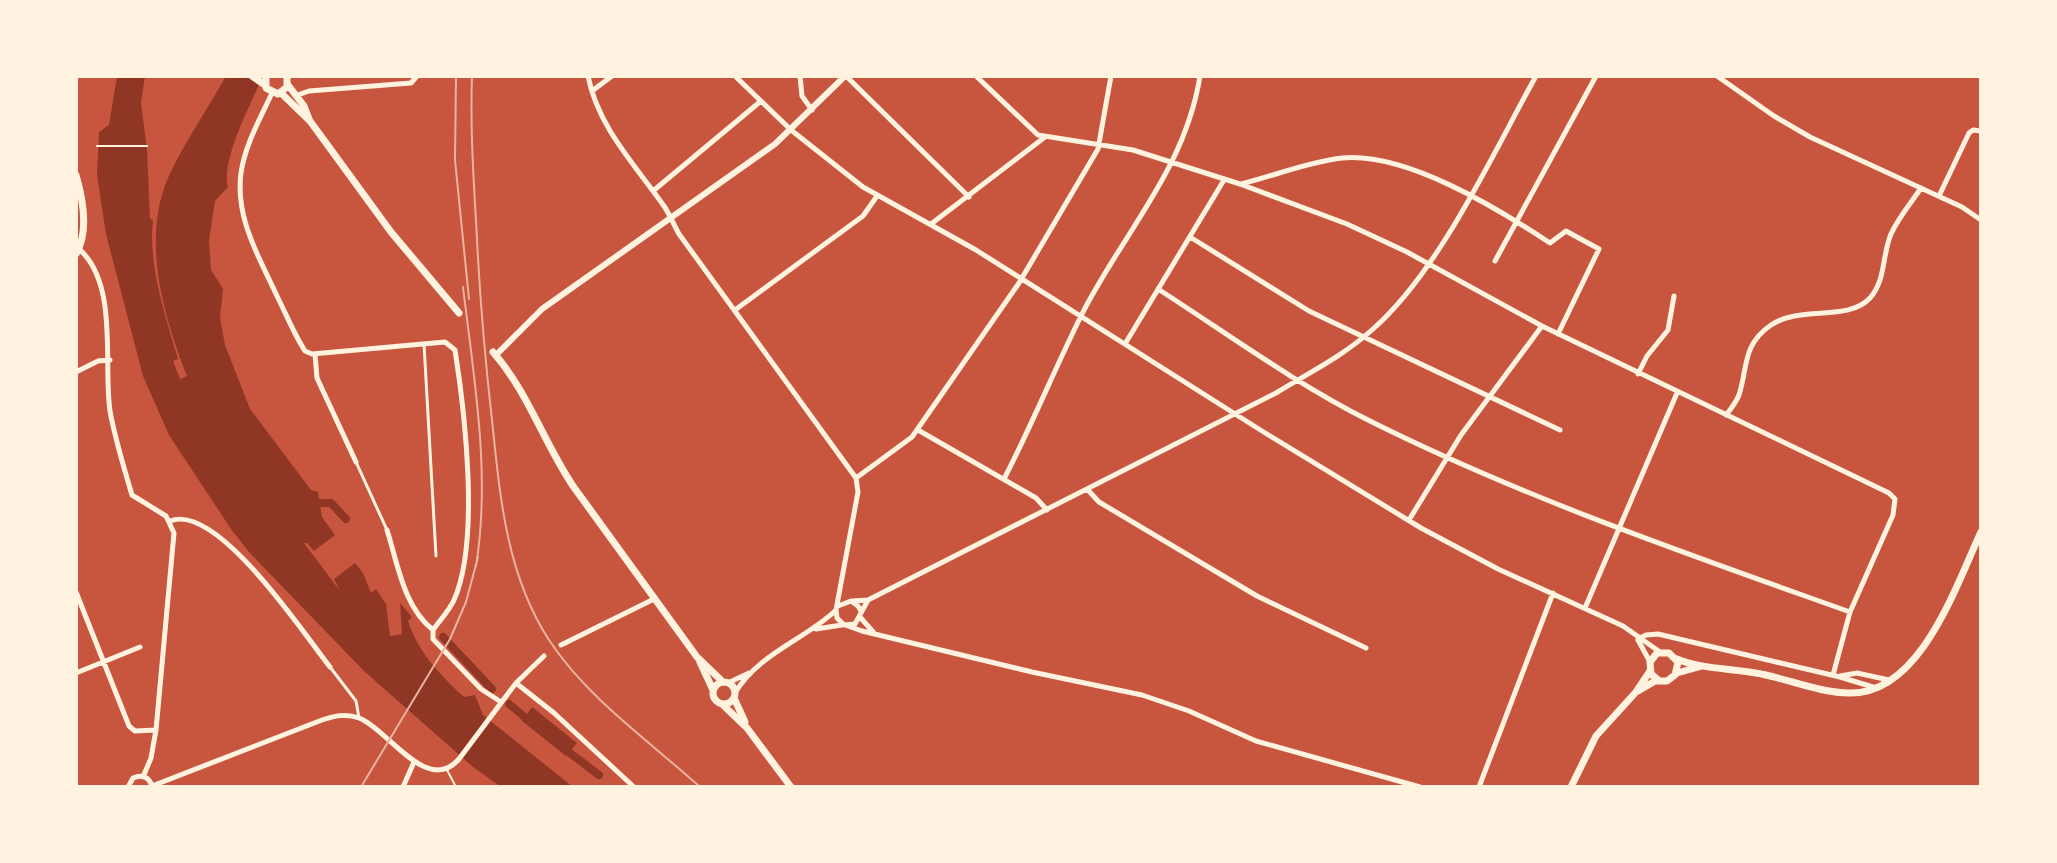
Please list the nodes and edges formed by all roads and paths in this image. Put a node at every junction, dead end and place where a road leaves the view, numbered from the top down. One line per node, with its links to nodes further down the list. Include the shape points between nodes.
1 (252, 76): 15 (main road)
2 (417, 76): 18 (street, via 411,83)
3 (588, 76): 16 (street)
4 (612, 76): 16 (street)
5 (735, 76): 19 (street)
6 (800, 76): 20 (street, via 802,96)
7 (846, 76): 20 (street); 38 (street)
8 (976, 76): 23 (street, via 1032,131)
9 (1111, 76): 24 (street)
10 (1200, 76): 27 (street)
11 (1536, 76): 36 (street)
12 (1596, 76): 43 (street)
13 (1717, 76): 32 (street, via 1810,137)
14 (287, 80): 17 (main road); 18 (main road)
15 (264, 81): 17 (main road)
16 (592, 91): 33 (street, via 607,126)
17 (276, 93): 18 (main road); 60 (street, via 246,152 242,209 254,247 303,349)
18 (292, 97): 53 (main road, via 391,232)
19 (761, 101): 21 (street); 33 (street)
20 (812, 110): 21 (street)
21 (791, 130): 35 (street); 41 (street)
22 (1981, 131): 37 (street, via 1969,133)
23 (1045, 137): 24 (street); 38 (street)
24 (1099, 143): 27 (street); 49 (street)
25 (97, 146): 26 (lane)
26 (147, 146)
27 (1173, 164): 30 (street); 54 (street)
28 (76, 175): 46 (main road, via 84,222)
29 (1270, 178): 31 (street); 34 (street); 36 (street, via 1328,160 1372,159 1422,172)
30 (1224, 180): 31 (street); 45 (street)
31 (1240, 184): 34 (street)
32 (1921, 188): 37 (street); 69 (street, via 1892,232 1872,296 1850,309 1798,314 1771,325 1750,349 1738,399)
33 (653, 191): 41 (street)
34 (1266, 194): 48 (street, via 1347,224)
35 (877, 195): 44 (street); 52 (street, via 863,216)
36 (1469, 196): 43 (street); 48 (street)
37 (1939, 196): 40 (street)
38 (969, 197): 44 (street)
39 (1981, 209): 40 (street)
40 (1970, 211): 42 (street)
41 (671, 218): 52 (street); 61 (street, via 542,309)
42 (1981, 220)
43 (1515, 222): 47 (street); 56 (street, via 1550,243 1566,231 1599,249)
44 (931, 224): 49 (street)
45 (1190, 237): 50 (street); 57 (street, via 1293,303)
46 (78, 252): 62 (street, via 95,269)
47 (1495, 261)
48 (1428, 265): 55 (street); 57 (street)
49 (1021, 278): 54 (street); 70 (street)
50 (1158, 289): 59 (street); 65 (street)
51 (1674, 296): 64 (street, via 1668,330)
52 (735, 310): 74 (street)
53 (459, 313)
54 (1081, 316): 59 (street); 75 (street)
55 (1542, 326): 56 (street); 67 (street)
56 (1558, 334): 64 (street)
57 (1363, 338): 65 (street); 67 (street)
58 (424, 344): 60 (street); 83 (street); 96 (street, via 448,343 455,350 467,478 460,583)
59 (1125, 344): 68 (street)
60 (315, 354): 73 (street, via 317,378)
61 (494, 354): 87 (main road, via 515,380 558,463)
62 (110, 360): 63 (street); 79 (street, via 110,411 135,499)
63 (76, 372)
64 (1638, 374): 66 (street)
65 (1300, 380): 68 (street); 72 (street, via 1369,421)
66 (1677, 393): 69 (street); 80 (street)
67 (1489, 397): 71 (street); 72 (street)
68 (1235, 414): 76 (street); 78 (street)
69 (1726, 415): 92 (street, via 1895,499 1893,515)
70 (918, 430): 74 (street); 75 (street)
71 (1560, 430)
72 (1447, 456): 78 (street); 80 (street)
73 (356, 462): 81 (street)
74 (856, 478): 84 (street)
75 (1004, 479): 77 (street)
76 (1087, 489): 77 (street); 101 (street, via 1099,502 1257,596)
77 (1047, 510): 88 (street)
78 (1409, 520): 86 (street)
79 (170, 521): 109 (street, via 192,519 233,547); 126 (street, via 174,547)
80 (1619, 528): 91 (street); 92 (street)
81 (387, 530): 96 (street, via 408,596)
82 (1981, 532): 115 (main road, via 1930,637)
83 (436, 556)
84 (843, 584): 89 (street); 90 (street)
85 (76, 592): 106 (street)
86 (1553, 593): 91 (street); 137 (street)
87 (655, 598): 99 (street); 104 (main road)
88 (868, 600): 89 (street); 93 (street)
89 (852, 601): 90 (street); 93 (street)
90 (837, 608): 94 (street, via 837,618); 95 (street)
91 (1585, 608): 98 (street)
92 (1850, 612): 113 (street)
93 (860, 615): 94 (street); 97 (street)
94 (846, 625): 95 (street); 97 (street)
95 (815, 629): 110 (street)
96 (433, 630): 122 (street, via 435,642 481,689)
97 (874, 634): 136 (street, via 1142,695 1256,741)
98 (1638, 639): 102 (street); 107 (street); 113 (street, via 1658,634)
99 (561, 645)
100 (140, 647): 106 (street)
101 (1366, 648)
102 (1660, 652): 105 (main road); 107 (main road)
103 (544, 656): 117 (street)
104 (697, 657): 116 (main road); 119 (main road)
105 (1677, 659): 108 (main road); 112 (main road)
106 (103, 662): 111 (street); 126 (street, via 129,726 135,731)
107 (1650, 666): 114 (main road); 120 (main road)
108 (1704, 666): 112 (main road); 118 (main road, via 1841,693)
109 (330, 667): 124 (street, via 356,701)
110 (750, 672): 116 (street); 121 (street)
111 (76, 673)
112 (1677, 673): 114 (main road, via 1670,680)
113 (1836, 676): 115 (street, via 1857,673); 118 (street)
114 (1658, 680): 120 (main road)
115 (1892, 680): 118 (main road)
116 (725, 682): 119 (main road); 121 (main road)
117 (516, 683): 122 (street); 134 (street)
118 (1877, 689)
119 (713, 690): 123 (main road)
120 (1636, 692): 138 (main road, via 1596,736)
121 (735, 695): 123 (main road); 125 (main road)
122 (503, 699): 128 (street)
123 (723, 705): 125 (main road)
124 (359, 718): 127 (street); 130 (street, via 322,720)
125 (747, 728): 135 (main road)
126 (156, 730): 129 (street)
127 (414, 762): 128 (street); 132 (street)
128 (447, 769): 133 (lane)
129 (143, 777): 130 (street); 131 (street, via 133,778)
130 (152, 786)
131 (128, 787)
132 (403, 787)
133 (456, 787)
134 (634, 787)
135 (791, 787)
136 (1420, 787)
137 (1479, 787)
138 (1571, 787)

